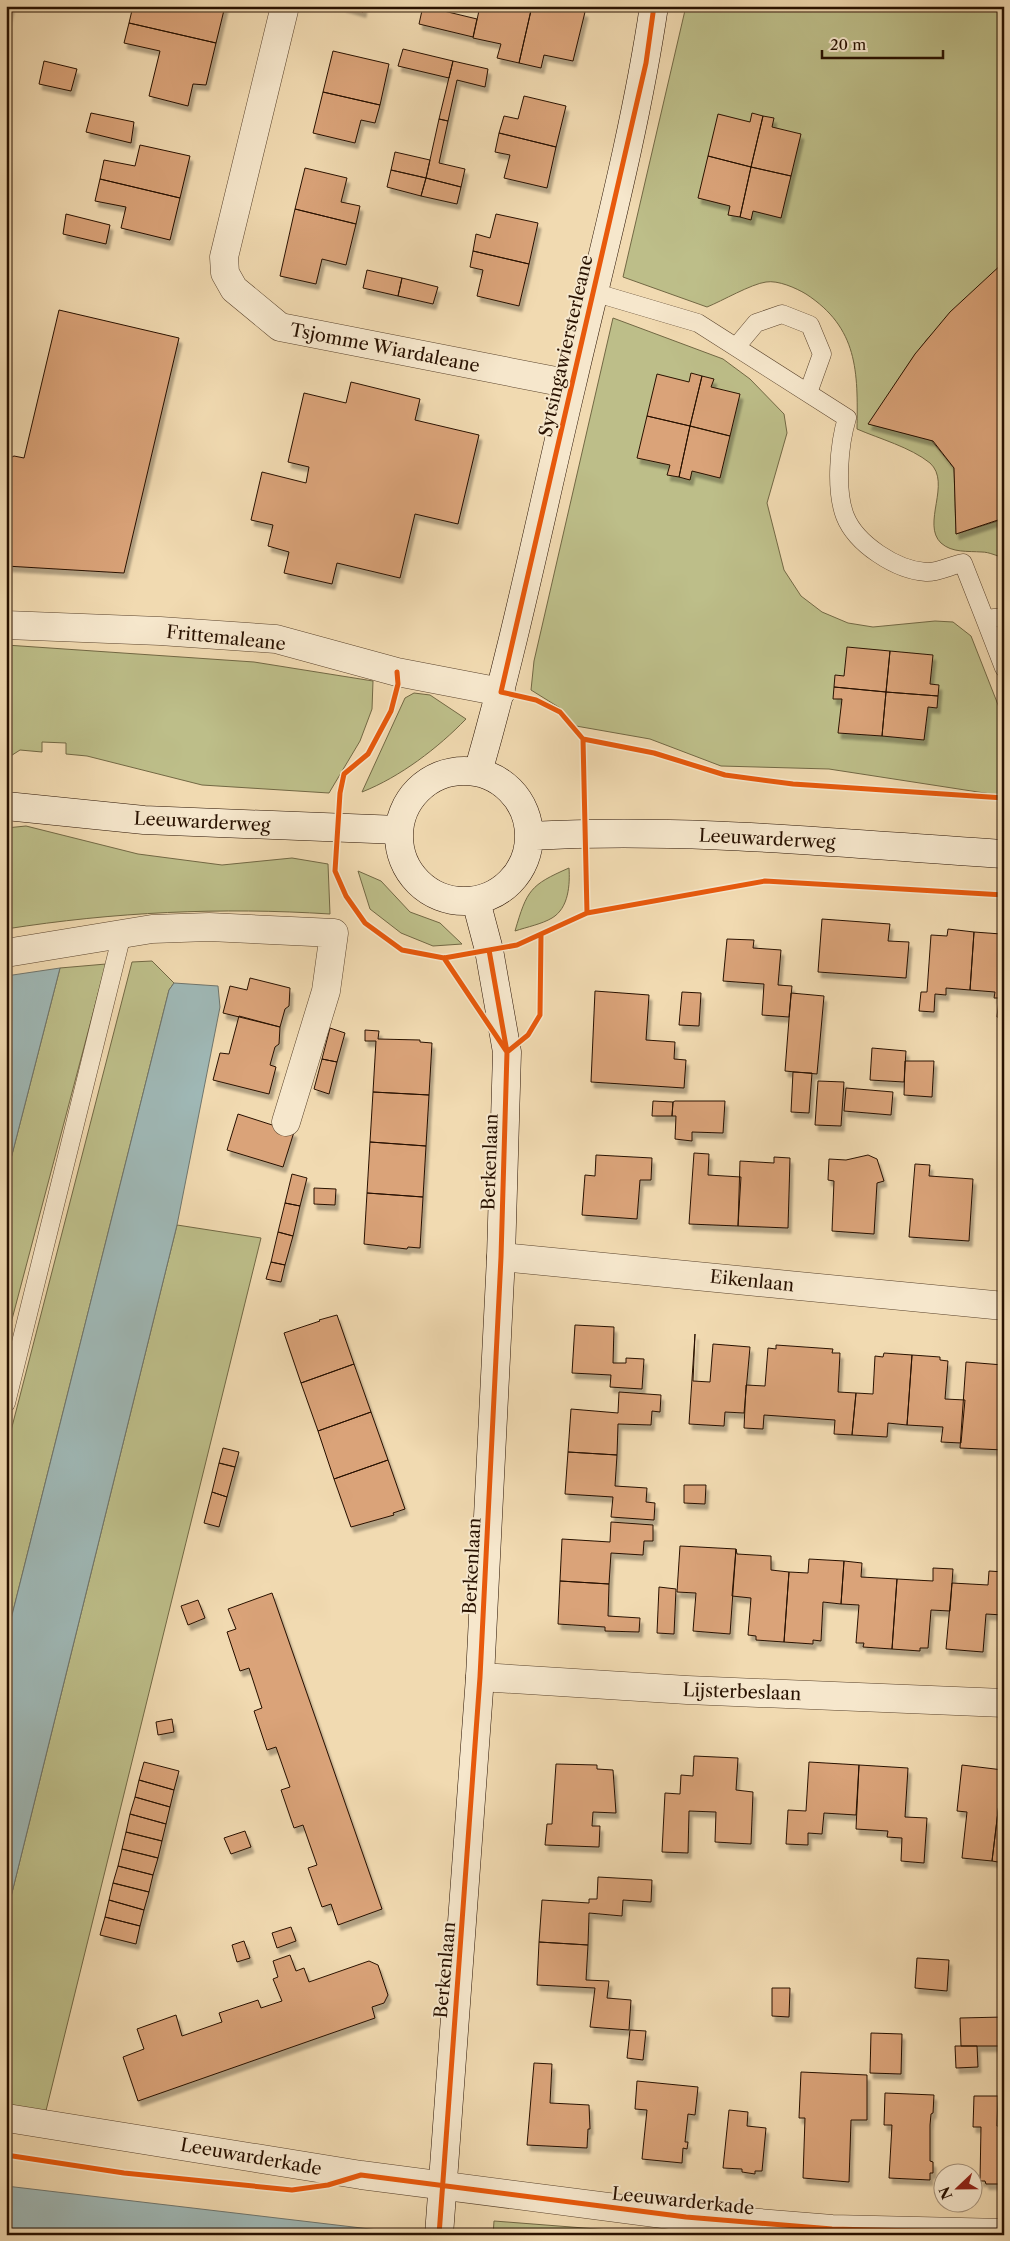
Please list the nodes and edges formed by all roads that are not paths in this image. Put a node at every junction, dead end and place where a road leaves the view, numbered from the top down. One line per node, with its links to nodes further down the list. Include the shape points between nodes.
1 (285, 6): 5 (street, Tsjomme Wiardaleane, via 224,257 224,273 234,288 280,327)
2 (654, 6): 3 (street, Sytsingawiersterleane, via 646,63)
3 (593, 292): 4 (lane, via 698,323); 5 (street, Sytsingawiersterleane)
4 (736, 347): 6 (lane); 6 (lane, via 756,323 782,314 810,325 822,354)
5 (572, 384): 11 (street, Sytsingawiersterleane)
6 (808, 392): 8 (lane, via 847,418 842,433 839,475 845,516 861,540 890,562 927,572 963,562)
7 (1004, 617): 8 (lane)
8 (985, 619): 10 (lane)
9 (6, 625): 11 (street, Frittemaleane, via 276,639 398,672)
10 (1004, 668)
11 (501, 692): 12 (street, Sytsingawiersterleane)
12 (478, 772): 14 (street, via 450,772 425,783 407,804); 15 (street, via 500,781 517,797 528,818)
13 (6, 806): 14 (street, Leeuwarderweg, via 144,820)
14 (399, 830): 17 (street, via 403,860 420,885 446,900)
15 (530, 836): 16 (street, Leeuwarderweg, via 662,833); 17 (street, via 521,869 502,890)
16 (1004, 854)
17 (476, 901): 21 (street, Berkenlaan, via 489,950 507,1052)
18 (122, 934): 19 (street); 20 (street, via 152,929 209,927 334,933 326,991); 23 (lane)
19 (6, 953)
20 (286, 1122)
21 (501, 1257): 22 (street, Eikenlaan); 24 (street, Berkenlaan)
22 (1004, 1306)
23 (6, 1403)
24 (480, 1676): 25 (street, Lijsterbeslaan, via 677,1689); 27 (street, Berkenlaan)
25 (1004, 1703)
26 (7, 2118): 27 (street, Leeuwarderkade, via 361,2175)
27 (443, 2184): 28 (street, Leeuwarderkade, via 696,2218 832,2230); 29 (street, Berkenlaan)
28 (1004, 2233)
29 (439, 2235)

